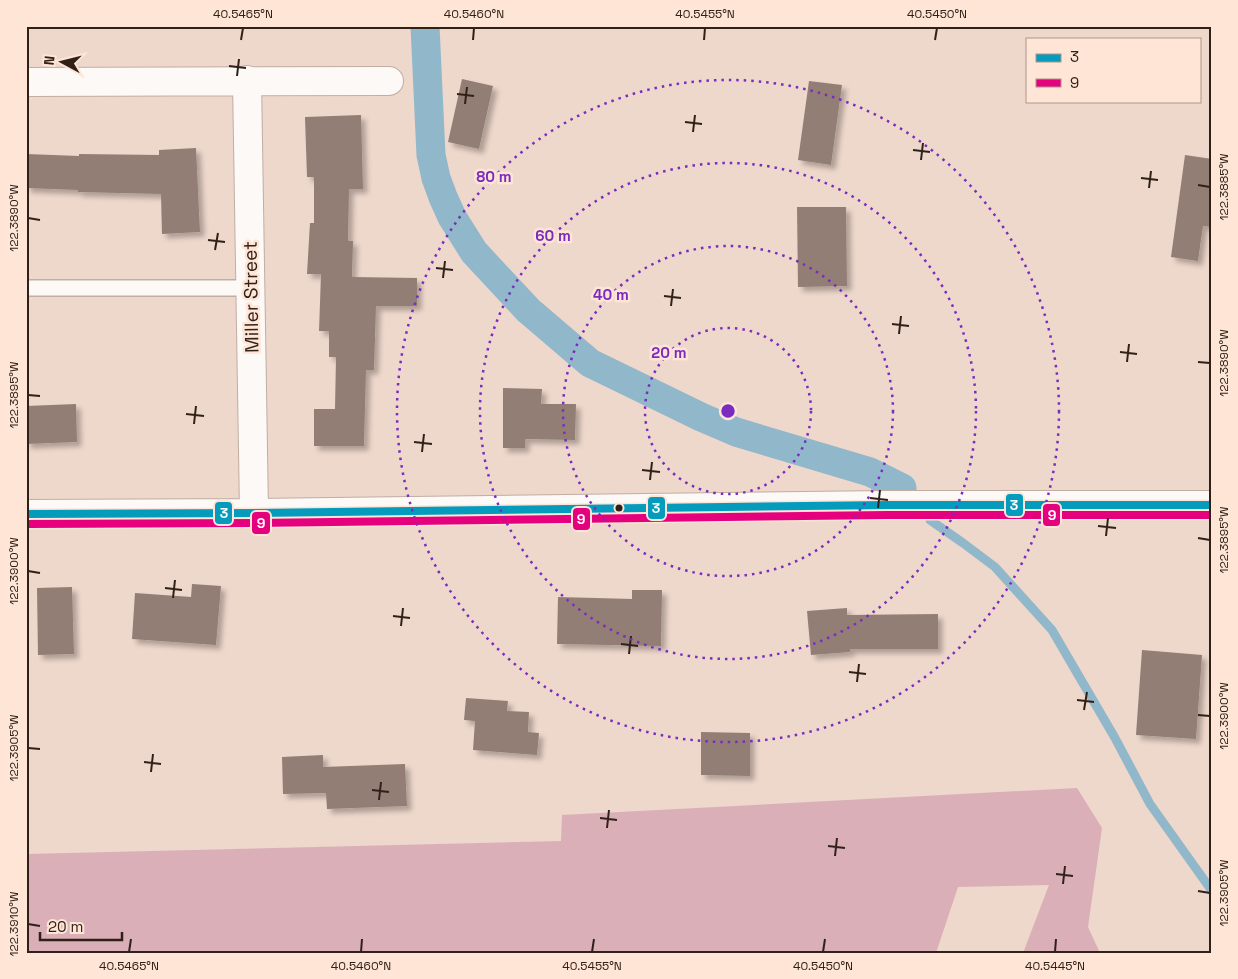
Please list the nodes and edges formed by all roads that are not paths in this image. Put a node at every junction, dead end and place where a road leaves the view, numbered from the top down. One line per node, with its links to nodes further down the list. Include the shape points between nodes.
1 (247, 80): 2 (street); 3 (street); 5 (street, Miller Street)
2 (389, 81)
3 (26, 82)
4 (26, 288): 5 (lane)
5 (250, 288): 7 (street, Miller Street)
6 (1212, 505): 7 (street, via 888,505)
7 (254, 513): 8 (street)
8 (26, 514)

